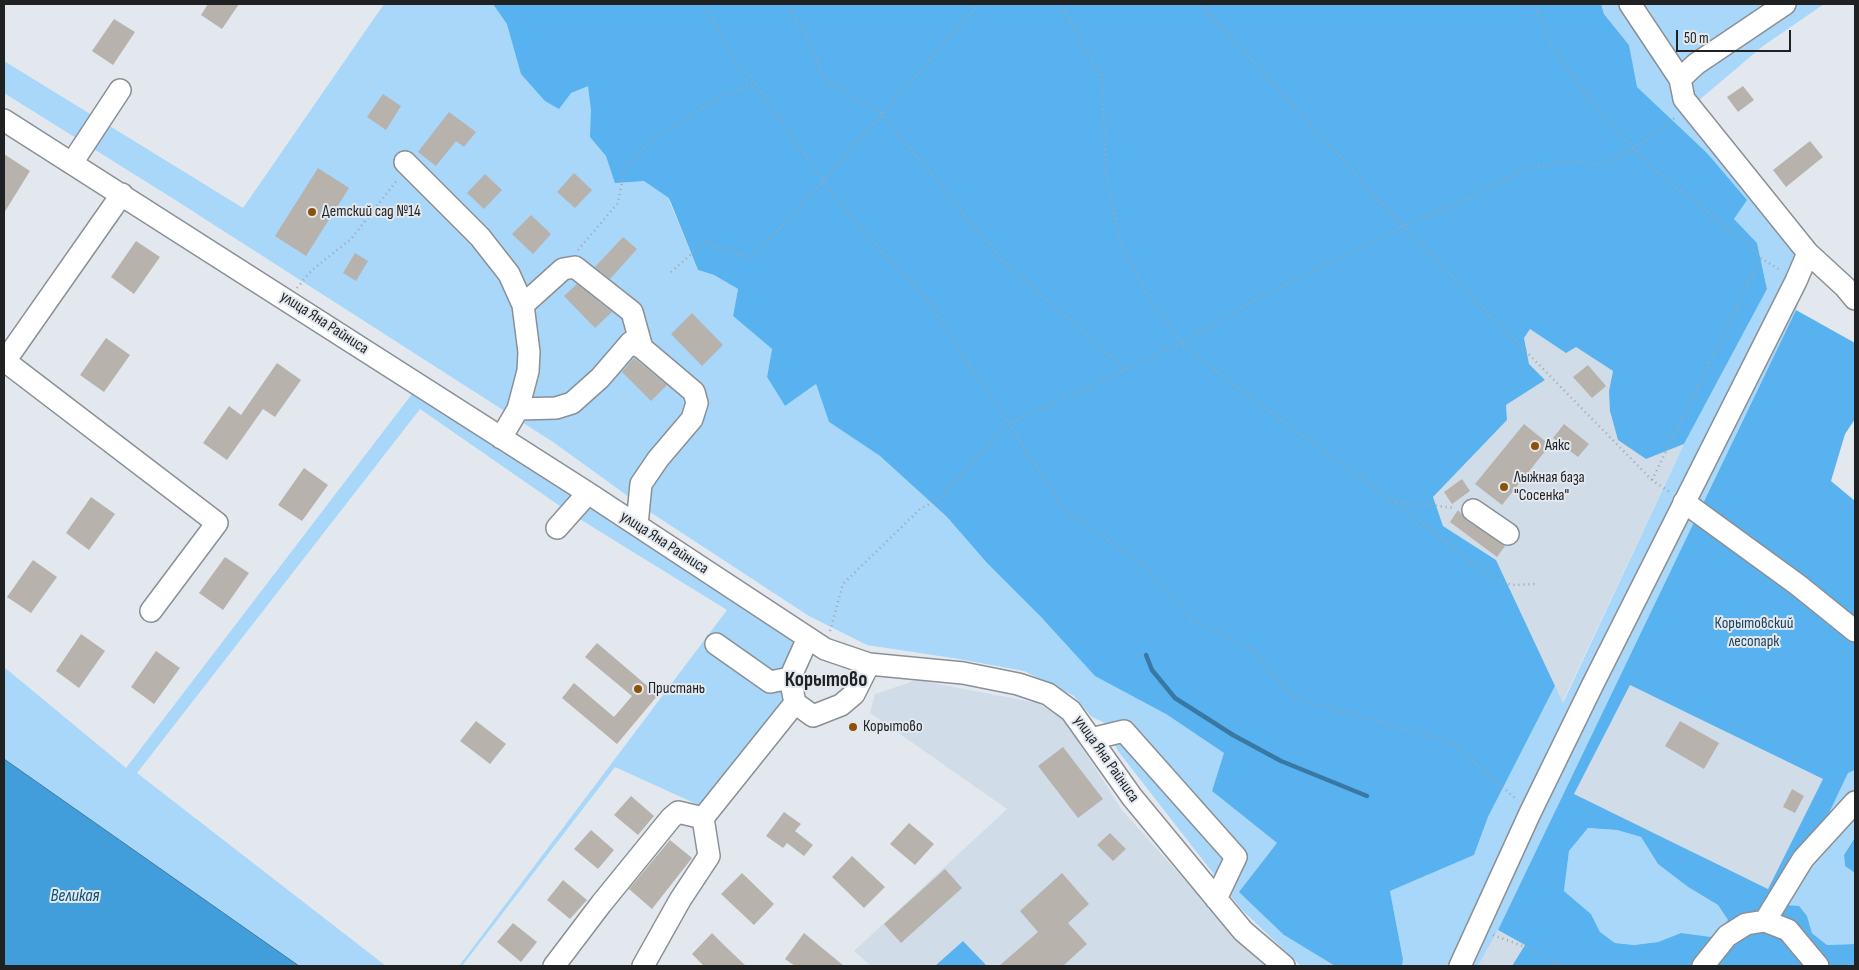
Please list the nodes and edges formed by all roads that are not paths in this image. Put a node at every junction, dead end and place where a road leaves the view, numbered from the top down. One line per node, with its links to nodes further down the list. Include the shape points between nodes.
1 (1630, 4): 3 (street)
2 (1781, 5): 3 (street, via 1696,64)
3 (1680, 79): 9 (street, via 1684,99)
4 (120, 90): 6 (street)
5 (4, 120): 6 (street, улица Яна Райниса)
6 (72, 163): 8 (street, улица Яна Райниса)
7 (407, 164): 11 (street, via 480,237 509,274)
8 (122, 194): 13 (street); 15 (street, улица Яна Райниса)
9 (1808, 253): 10 (street); 17 (street)
10 (1855, 299)
11 (523, 305): 12 (street, via 563,269 575,267 632,312); 14 (street, via 529,352 528,371)
12 (642, 348): 14 (street, via 630,342 600,378 572,403 556,408); 19 (street, via 694,392 697,403 692,419 641,484)
13 (4, 361): 22 (street, via 217,523)
14 (518, 409): 15 (street)
15 (502, 438): 16 (street, улица Яна Райниса)
16 (588, 493): 19 (street, улица Яна Райниса); 20 (street)
17 (1684, 502): 23 (street); 37 (street, via 1530,813)
18 (1473, 510): 21 (street)
19 (636, 525): 25 (street, улица Яна Райниса)
20 (557, 528)
21 (1508, 534)
22 (150, 610)
23 (1855, 631)
24 (716, 644): 27 (street, via 770,682)
25 (816, 644): 26 (street, улица Яна Райниса); 27 (street)
26 (869, 664): 28 (street, via 854,694 841,705 813,716); 29 (street, улица Яна Райниса, via 963,673 1018,684 1048,694 1071,711)
27 (790, 678): 28 (street)
28 (795, 702): 31 (street)
29 (1091, 739): 32 (street, улица Яна Райниса, via 1132,797); 32 (street, via 1124,731 1236,857)
30 (1855, 802): 33 (street, via 1803,859)
31 (703, 818): 34 (street, via 678,812 671,818); 35 (street, via 709,856)
32 (1216, 899): 36 (street, улица Яна Райниса, via 1242,932)
33 (1765, 921): 38 (street, via 1746,924 1727,936); 39 (street, via 1788,930)
34 (554, 966)
35 (643, 966)
36 (1284, 966)
37 (1460, 966)
38 (1703, 966)
39 (1818, 966)

